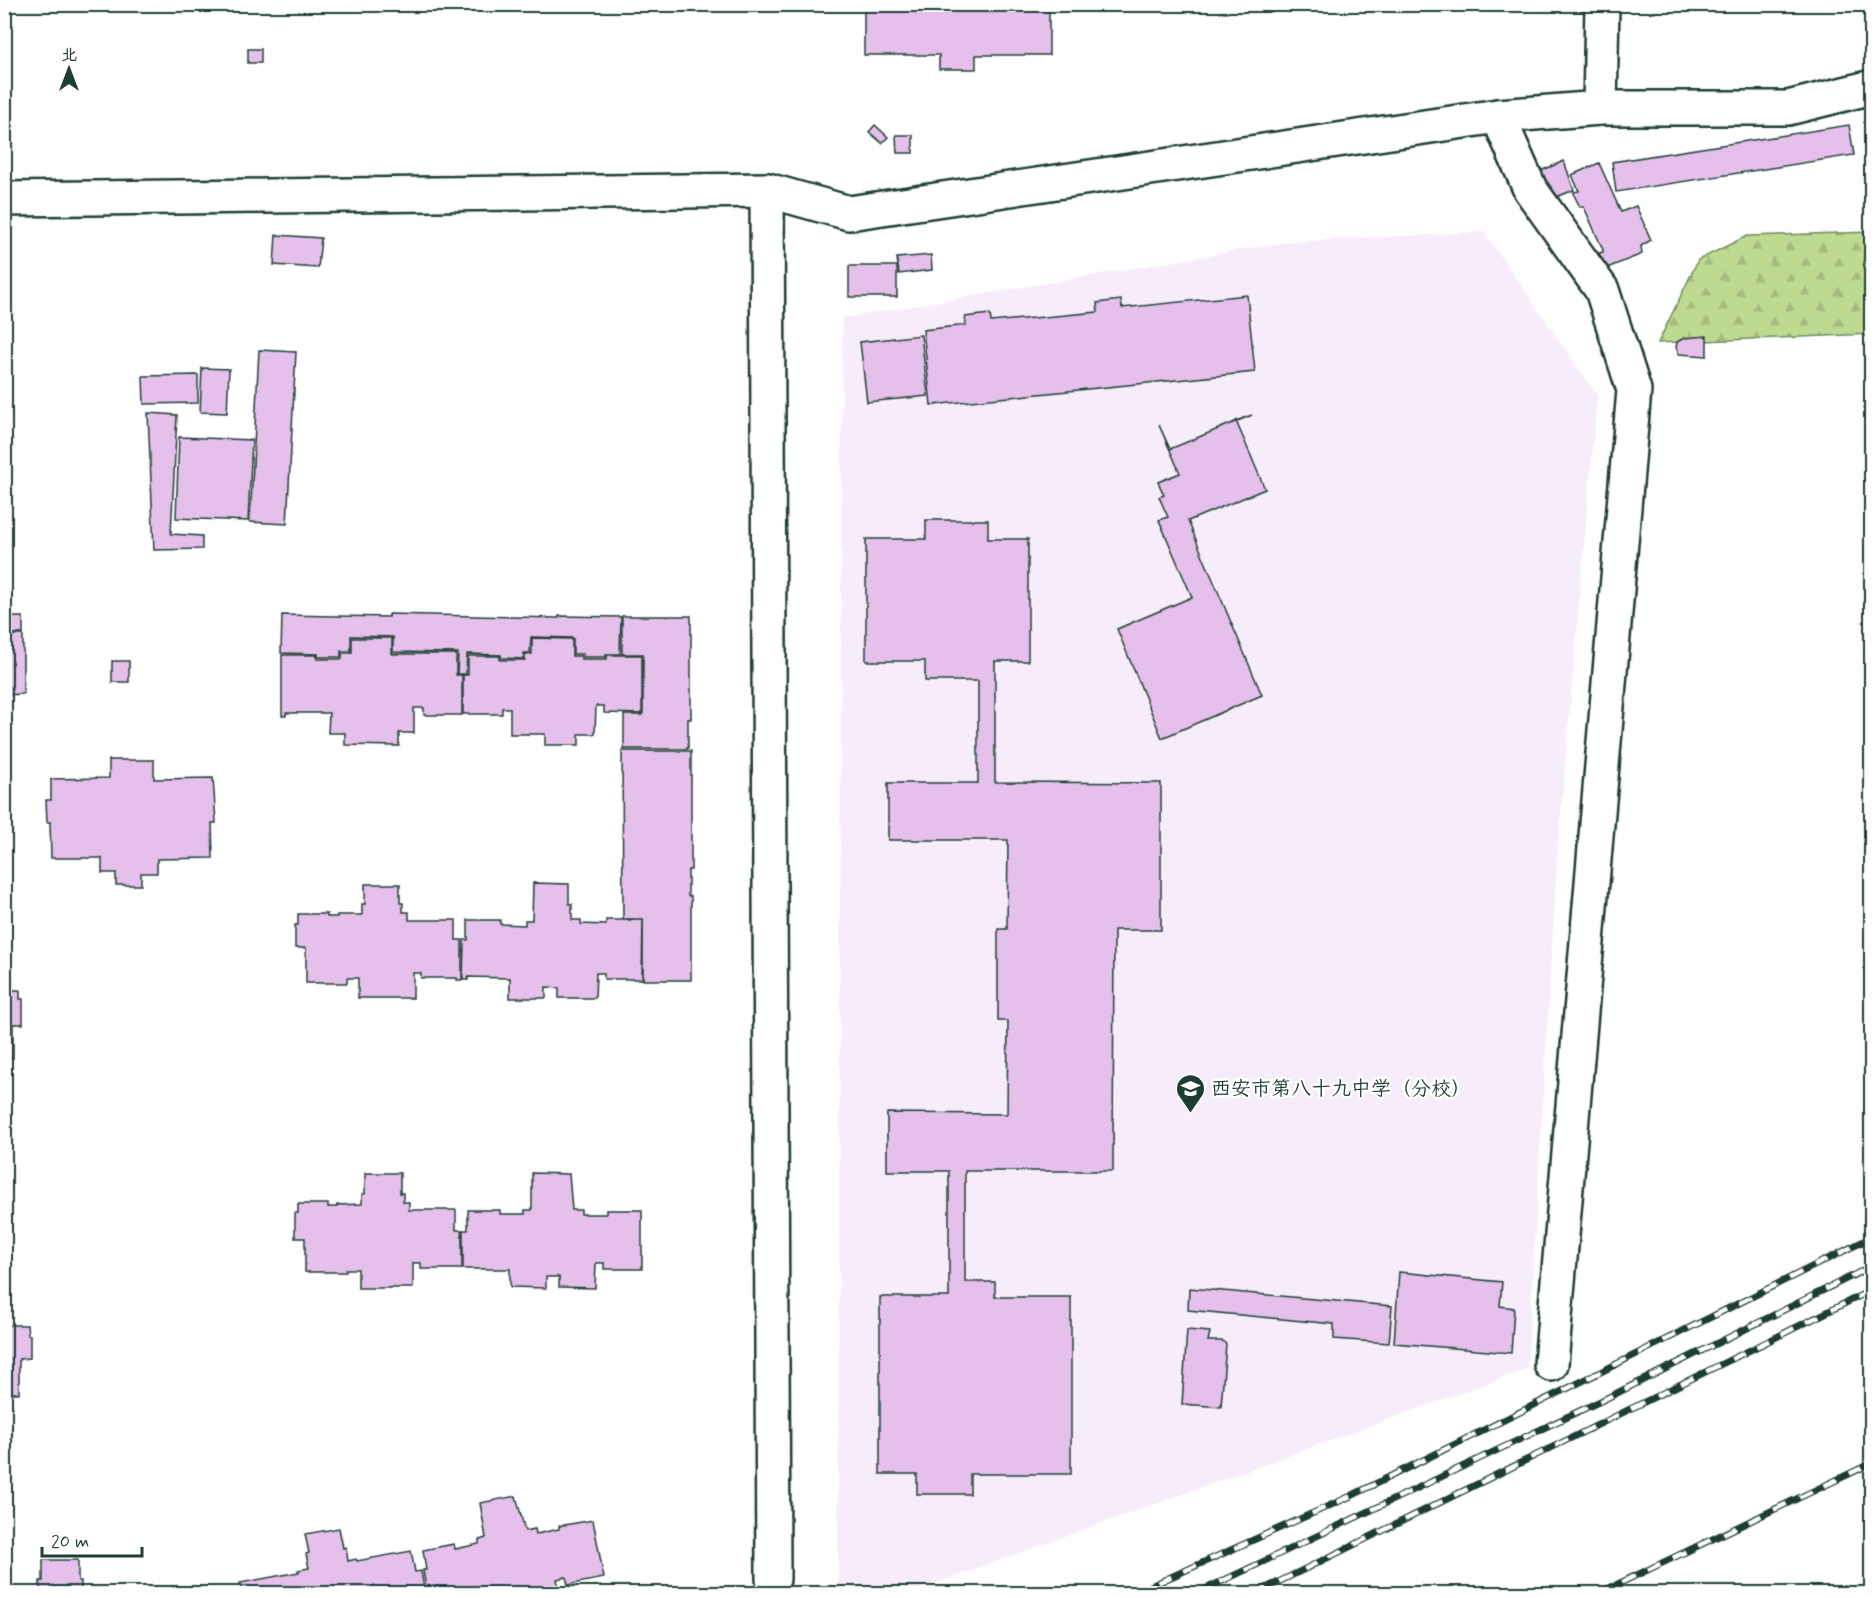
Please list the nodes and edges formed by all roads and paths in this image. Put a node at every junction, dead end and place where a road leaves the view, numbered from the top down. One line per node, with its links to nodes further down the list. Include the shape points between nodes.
1 (1602, 4): 3 (street)
2 (1872, 87): 3 (street, via 1788,108)
3 (1600, 108): 4 (street)
4 (1498, 116): 5 (street, via 849,213); 7 (street, via 1530,189 1602,290 1634,390)
5 (767, 190): 6 (street); 8 (street)
6 (4, 199)
7 (1551, 1364)
8 (773, 1579)

